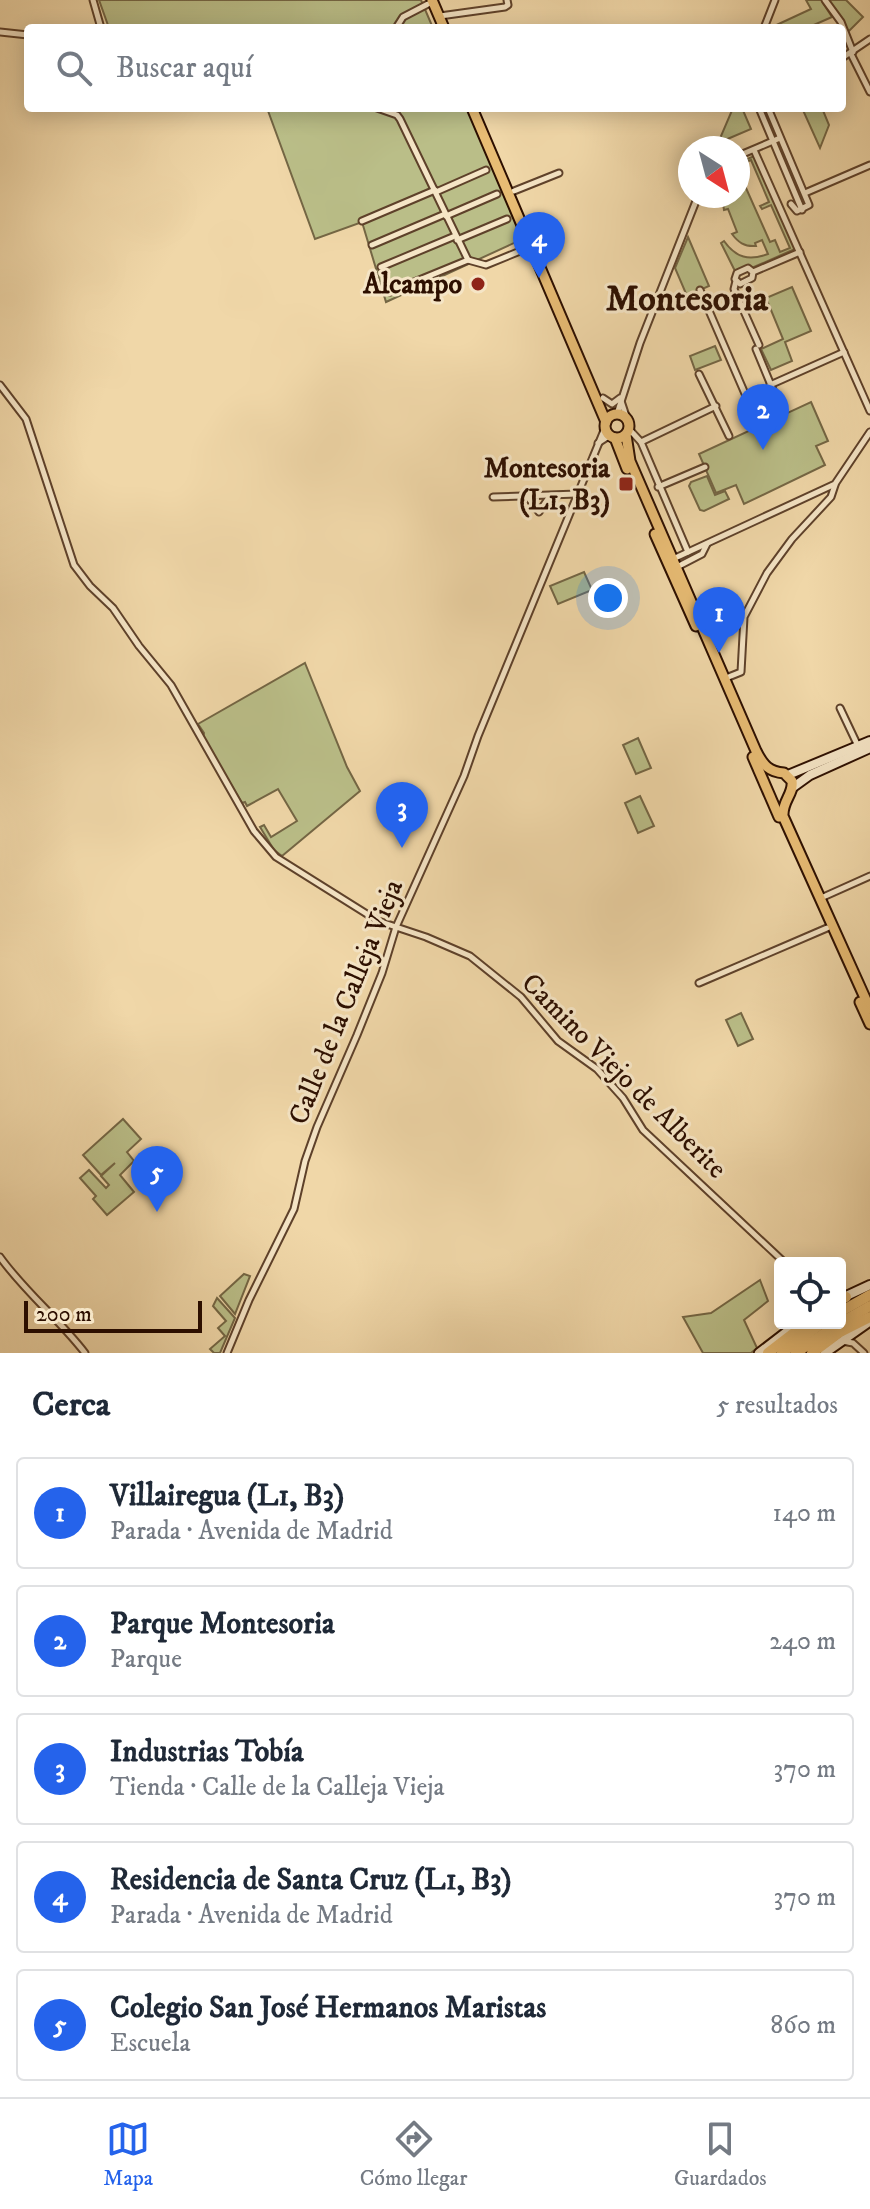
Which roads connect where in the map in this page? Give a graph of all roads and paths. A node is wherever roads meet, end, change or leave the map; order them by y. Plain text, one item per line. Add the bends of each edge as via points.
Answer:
1 (93, 0) edge
2 (507, 0) edge
3 (775, 0) edge
4 (825, 0) edge
5 (429, 1) edge
6 (439, 16) junction
7 (100, 24) edge
8 (399, 24) edge
9 (437, 24) edge
10 (442, 24) edge
11 (766, 24) edge
12 (842, 24) edge
13 (0, 32) edge
14 (24, 35) edge
15 (846, 36) edge
16 (870, 39) edge
17 (852, 53) junction
18 (846, 56) edge
19 (867, 77) edge
20 (870, 92) edge
21 (388, 112) edge
22 (474, 112) edge
23 (481, 112) edge
24 (761, 112) edge
25 (770, 112) edge
26 (780, 138) junction
27 (772, 142) junction
28 (754, 150) junction
29 (750, 152) edge
30 (870, 165) edge
31 (486, 170) dead end
32 (559, 173) dead end
33 (435, 191) junction
34 (514, 191) junction
35 (497, 194) dead end
36 (805, 194) junction
37 (791, 204) dead end
38 (693, 208) edge
39 (802, 210) junction
40 (446, 215) junction
41 (507, 219) dead end
42 (362, 221) dead end
43 (456, 238) junction
44 (372, 245) dead end
45 (531, 246) junction
46 (800, 252) junction
47 (468, 260) junction
48 (381, 267) dead end
49 (700, 290) dead end
50 (390, 292) dead end
51 (844, 352) junction
52 (699, 374) dead end
53 (0, 385) edge
54 (770, 385) junction
55 (621, 397) junction
56 (603, 398) junction
57 (716, 406) junction
58 (870, 411) edge
59 (783, 414) dead end
60 (616, 426) junction
61 (759, 426) dead end
62 (870, 432) edge
63 (729, 436) dead end
64 (641, 442) junction
65 (705, 467) dead end
66 (835, 484) junction
67 (658, 487) junction
68 (577, 494) junction
69 (551, 495) junction
70 (527, 496) junction
71 (493, 497) dead end
72 (707, 543) junction
73 (688, 552) junction
74 (675, 563) junction
75 (725, 679) junction
76 (840, 708) dead end
77 (870, 741) edge
78 (858, 747) junction
79 (870, 748) edge
80 (776, 773) junction
81 (788, 775) junction
82 (769, 790) junction
83 (789, 792) junction
84 (870, 876) edge
85 (820, 898) junction
86 (396, 927) junction
87 (827, 928) junction
88 (699, 983) dead end
89 (870, 1009) edge
90 (870, 1024) edge
91 (0, 1257) edge
92 (779, 1257) edge
93 (870, 1285) edge
94 (870, 1295) edge
95 (846, 1297) edge
96 (870, 1306) edge
97 (846, 1309) edge
98 (870, 1319) edge
99 (846, 1320) edge
100 (790, 1329) edge
101 (799, 1329) edge
102 (814, 1329) edge
103 (831, 1329) edge
104 (858, 1329) junction
105 (841, 1341) junction
106 (85, 1353) edge
107 (227, 1353) edge
108 (759, 1353) edge
109 (768, 1353) edge
110 (782, 1353) edge
111 (796, 1353) edge
112 (812, 1353) edge
113 (825, 1353) edge
114 (864, 1353) edge

1 - 7 street
2 - 6 street via 505,7
3 - 11 street
4 - 12 street
5 - 6 main road
5 - 8 street
5 - 9 main road
6 - 10 main road
13 - 14 street
15 - 17 street
16 - 17 street
17 - 18 street
17 - 19 street
19 - 20 street
21 - 33 street via 400,119
22 - 45 main road
23 - 34 main road
24 - 27 street
25 - 26 street
26 - 27 street
26 - 36 street
27 - 28 street
27 - 39 street
28 - 29 street
28 - 46 street
30 - 36 street
31 - 33 street
32 - 34 street
33 - 40 street
33 - 42 street
34 - 56 main road
35 - 40 street
36 - 39 street via 809,205
37 - 39 street
38 - 55 street
40 - 43 street
40 - 44 street
41 - 43 street
43 - 47 street
43 - 48 street
45 - 47 street via 486,265
45 - 60 main road
46 - 51 street
46 - 54 street via 734,277
47 - 50 street
49 - 61 street
51 - 54 street
51 - 58 street
52 - 57 street
53 - 86 street, Camino Viejo de Alberite via 26,419 74,565 171,685 254,831 276,857
54 - 59 street
55 - 56 street via 612,404
55 - 60 street
55 - 60 street
56 - 60 main road
57 - 63 street
57 - 64 street
60 - 64 street
60 - 68 street, Calle de la Calleja Vieja via 598,444
60 - 74 main road
60 - 82 main road
62 - 66 street
64 - 67 street
65 - 67 street
66 - 72 street
66 - 75 street via 831,497 767,573 744,617 741,672
67 - 73 street
68 - 69 street
68 - 86 street, Calle de la Calleja Vieja via 464,776
69 - 70 street
69 - 70 street via 539,512
70 - 71 street
72 - 73 street
72 - 74 street via 702,554
73 - 74 street
74 - 75 main road
75 - 80 main road via 761,761
76 - 78 street
77 - 78 main road
78 - 81 main road
79 - 83 main road via 810,775
80 - 81 main road
80 - 82 main road via 769,778
81 - 83 main road
82 - 83 main road via 779,798
82 - 87 main road
83 - 85 main road via 783,816
84 - 85 street
85 - 89 main road
86 - 92 street, Camino Viejo de Alberite via 470,956 521,997 558,1041 597,1069 643,1130
86 - 107 street, Calle de la Calleja Vieja via 317,1127 294,1209
87 - 88 street
87 - 90 main road
91 - 106 street
93 - 95 main road
94 - 97 highway
96 - 99 highway
98 - 104 main road
98 - 112 highway
100 - 108 main road
101 - 109 highway
102 - 110 highway
103 - 111 highway
104 - 105 main road
104 - 114 street via 857,1342
105 - 113 main road
105 - 114 street

